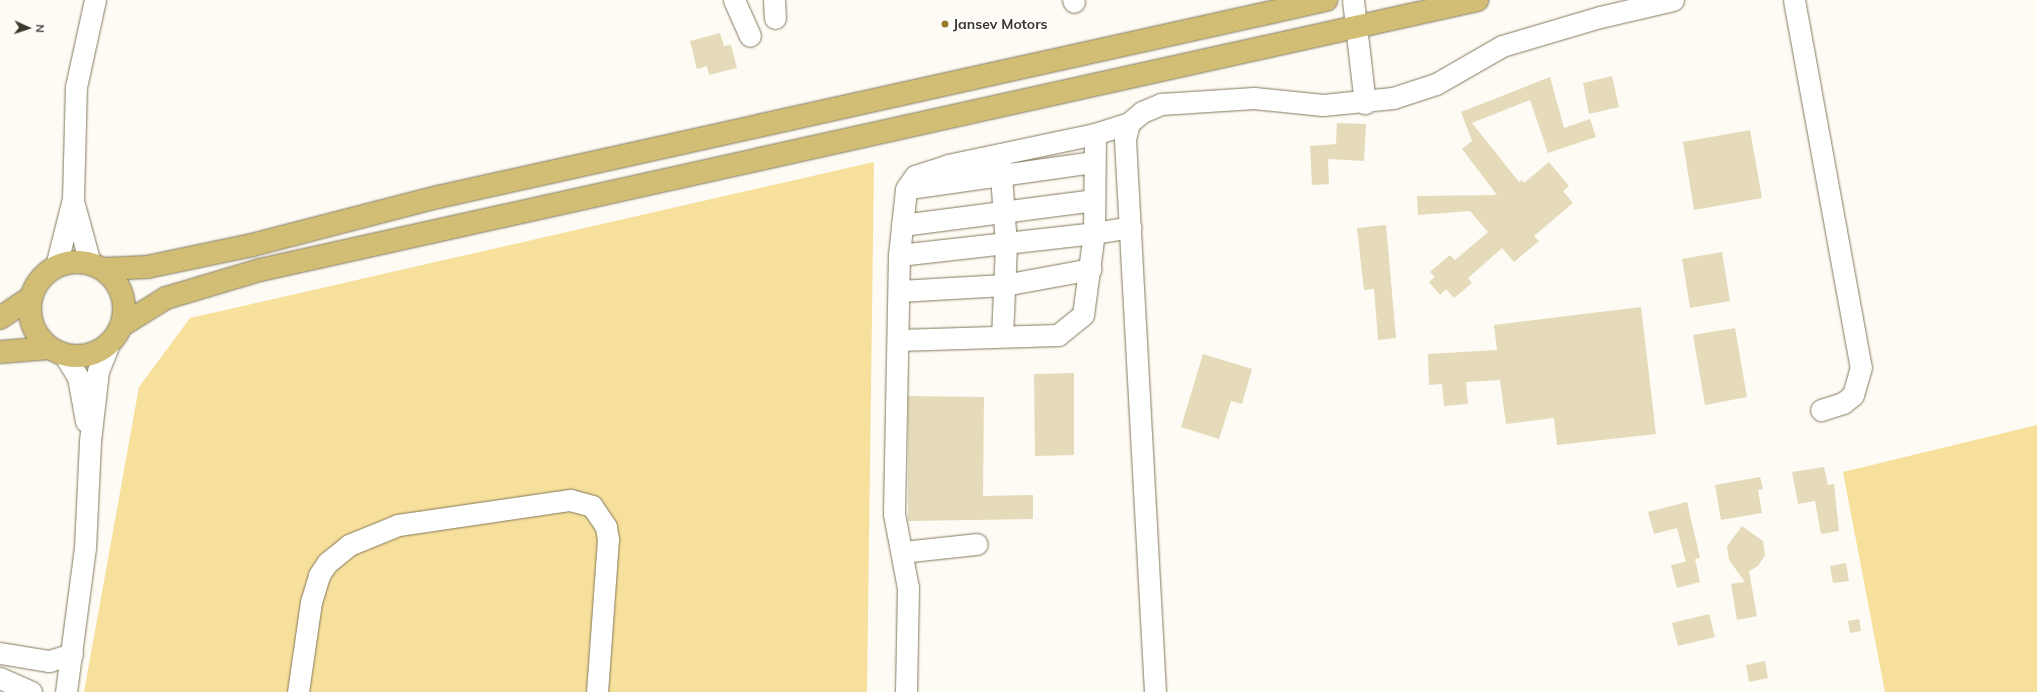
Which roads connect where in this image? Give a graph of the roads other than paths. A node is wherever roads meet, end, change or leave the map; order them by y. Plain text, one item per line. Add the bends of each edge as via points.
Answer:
1 (95, 0) edge
2 (734, 0) edge
3 (1326, 0) edge
4 (1354, 0) edge
5 (1477, 0) edge
6 (1674, 0) edge
7 (1794, 0) edge
8 (1356, 27) junction
9 (750, 36) dead end
10 (1365, 103) junction
11 (1129, 123) junction
12 (1094, 134) junction
13 (1000, 154) junction
14 (1094, 162) junction
15 (1002, 175) junction
16 (906, 189) junction
17 (73, 198) junction
18 (1094, 200) junction
19 (1006, 214) junction
20 (902, 225) junction
21 (1131, 227) junction
22 (1094, 234) junction
23 (1006, 245) junction
24 (899, 255) junction
25 (56, 266) junction
26 (97, 266) junction
27 (1090, 269) junction
28 (1004, 285) junction
29 (899, 291) junction
30 (32, 297) junction
31 (0, 318) edge
32 (121, 326) junction
33 (1002, 336) junction
34 (898, 340) junction
35 (108, 346) junction
36 (57, 351) junction
37 (0, 352) edge
38 (1821, 410) dead end
39 (90, 441) junction
40 (977, 544) dead end
41 (902, 552) junction
42 (0, 652) edge
43 (72, 654) junction
44 (0, 678) edge
45 (31, 692) edge
46 (66, 692) edge
47 (298, 692) edge
48 (597, 692) edge
49 (906, 692) edge
50 (1155, 692) edge

1 - 17 street via 76,87
2 - 9 street
3 - 26 main road via 558,170 224,251 147,267
4 - 8 street
5 - 8 main road
6 - 10 street via 1600,17 1502,46 1418,92
7 - 38 street via 1862,367 1853,395 1843,403
8 - 10 street
8 - 32 main road via 260,270 166,298
10 - 11 street via 1323,105 1254,98 1160,104 1142,112
11 - 12 street
11 - 21 street via 1125,139
12 - 13 street
12 - 14 street
13 - 15 street
13 - 16 street via 948,165 915,176
14 - 15 street
14 - 18 street
15 - 16 street
15 - 19 street
16 - 20 street
17 - 25 street
17 - 26 street
18 - 19 street
18 - 22 street
19 - 20 street
19 - 23 street
20 - 24 street
21 - 22 street
21 - 50 street
22 - 23 street
22 - 27 street
23 - 24 street
23 - 28 street
24 - 29 street
25 - 26 main road via 68,262
25 - 30 main road via 36,285
26 - 32 main road via 116,280 123,294
27 - 28 street
27 - 33 street via 1083,315 1070,328 1058,335
28 - 29 street
28 - 33 street
29 - 34 street
30 - 31 main road
30 - 36 main road via 34,329
32 - 35 main road
33 - 34 street
34 - 41 street via 894,514
35 - 36 main road via 87,356
35 - 39 street via 98,371
36 - 37 main road
36 - 39 street via 78,377
39 - 43 street via 85,548
40 - 41 street
41 - 49 street via 908,588
42 - 43 street via 49,661
43 - 46 street
44 - 45 street
47 - 48 street via 311,602 319,575 327,563 349,546 398,525 570,500 592,506 606,527 608,539

